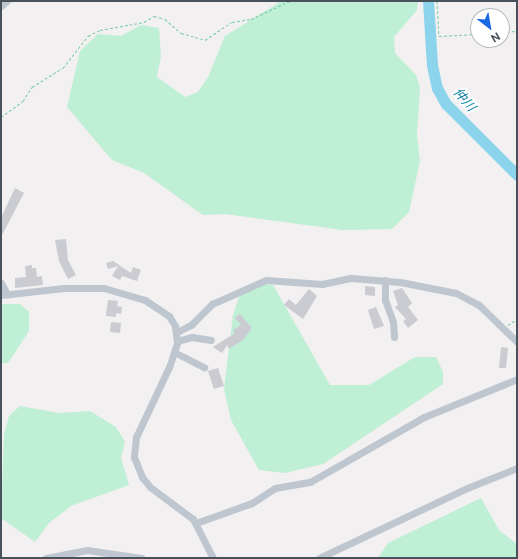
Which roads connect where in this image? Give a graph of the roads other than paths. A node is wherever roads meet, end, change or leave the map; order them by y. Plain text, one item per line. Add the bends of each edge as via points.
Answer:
1 (7, 1) edge
2 (1, 6) edge
3 (385, 280) junction
4 (1, 283) edge
5 (4, 295) edge
6 (177, 332) junction
7 (394, 337) dead end
8 (210, 340) dead end
9 (177, 341) junction
10 (517, 342) edge
11 (174, 352) junction
12 (204, 367) dead end
13 (517, 379) edge
14 (517, 468) edge
15 (196, 523) junction
16 (331, 556) edge
17 (46, 558) edge
18 (142, 558) edge
19 (214, 558) edge
20 (319, 558) edge

1 - 2 street
3 - 6 street via 341,278 322,284 266,280 212,304 191,325
3 - 7 street via 385,300 393,322
3 - 10 street via 456,293 479,305
4 - 5 street
5 - 6 street via 85,287 118,291 164,310
6 - 9 street
8 - 9 street via 192,337
9 - 11 street
11 - 12 street
11 - 15 street via 136,437 134,457 142,477 150,486 181,508
13 - 15 street via 424,416 310,482 275,488 252,503
14 - 16 street via 467,488
15 - 19 street
16 - 20 street
17 - 18 street via 88,550

